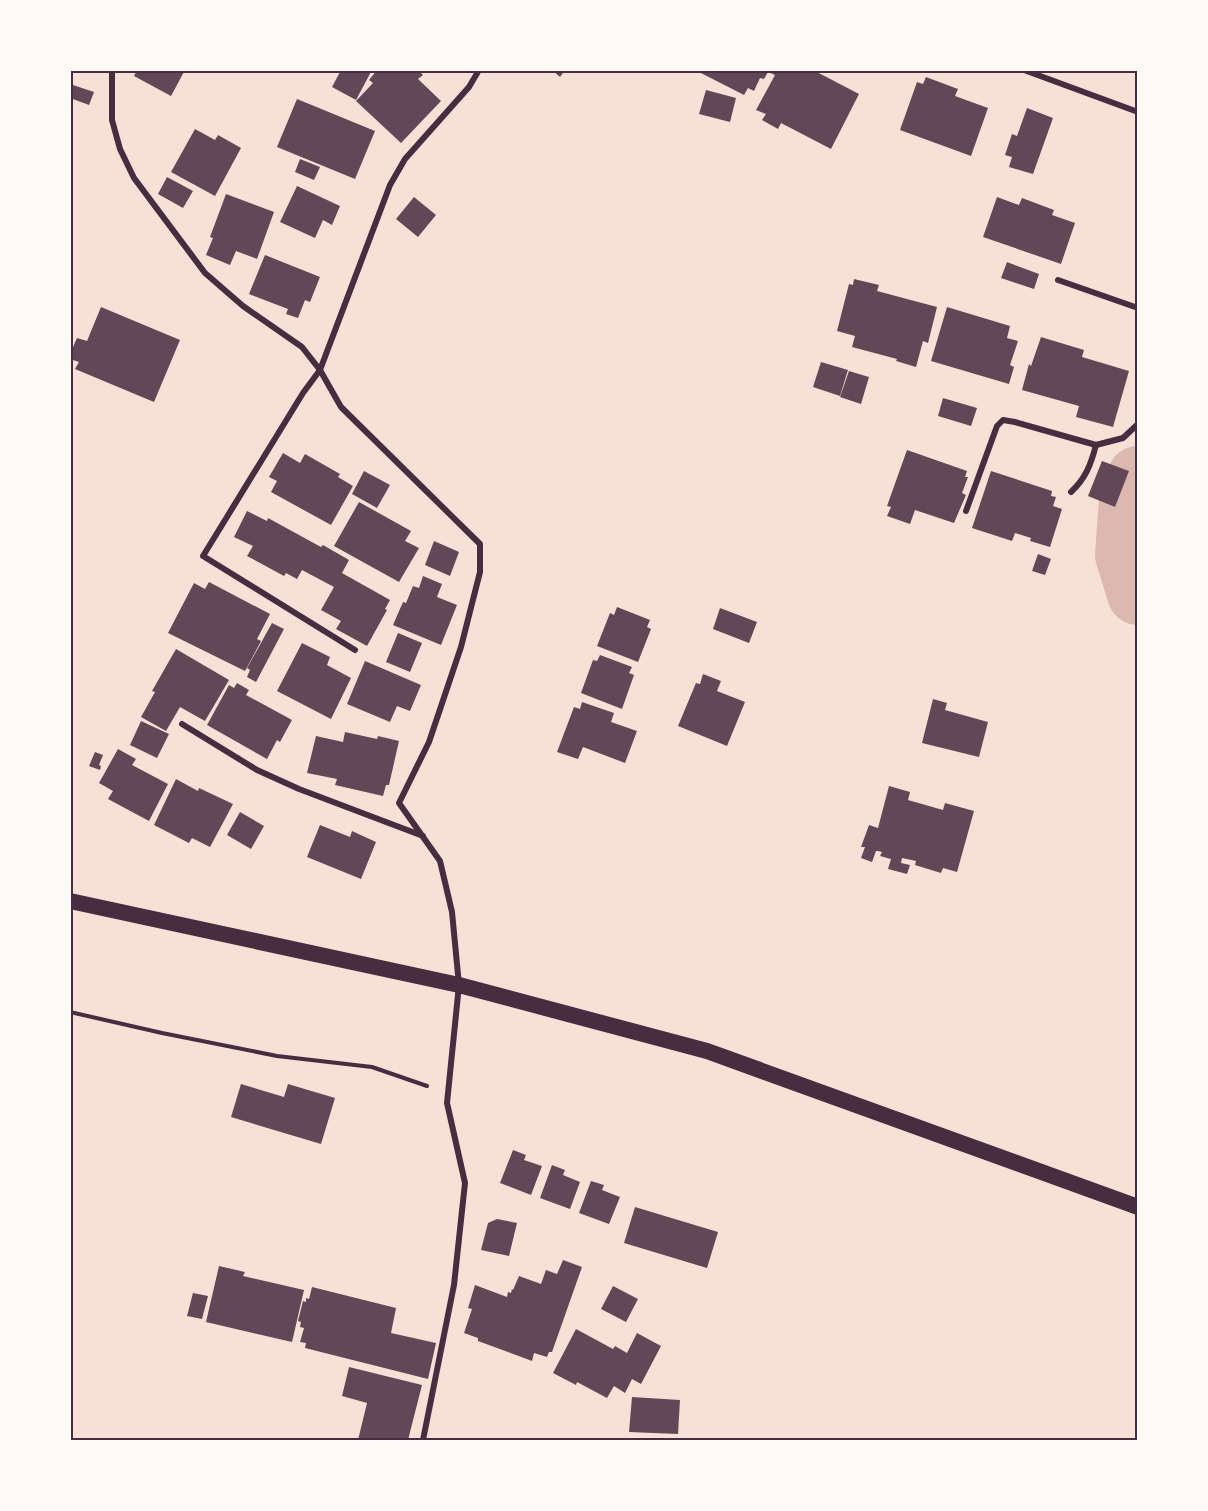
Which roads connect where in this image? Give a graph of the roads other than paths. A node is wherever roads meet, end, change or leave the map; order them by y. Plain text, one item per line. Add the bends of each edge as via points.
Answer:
1 (112, 70) edge
2 (479, 70) edge
3 (1024, 70) edge
4 (1137, 112) edge
5 (1058, 280) dead end
6 (1137, 308) edge
7 (320, 370) junction
8 (1137, 424) edge
9 (1096, 445) junction
10 (1071, 492) dead end
11 (966, 511) dead end
12 (355, 650) dead end
13 (182, 724) dead end
14 (424, 836) junction
15 (70, 901) edge
16 (459, 985) junction
17 (1137, 1207) edge
18 (423, 1440) edge

1 - 7 street via 112,120 134,178 206,273 243,306 302,347
2 - 7 street via 469,87 405,159 390,184
3 - 4 street
5 - 6 street
7 - 12 street via 203,556
7 - 14 street via 340,407 480,543 480,572 461,647 429,742 399,803
8 - 9 street via 1123,438
9 - 10 street via 1083,481
9 - 11 street via 1002,420
13 - 14 street via 257,770 298,789
14 - 16 street via 440,861 452,912
15 - 16 highway
16 - 17 highway via 707,1051
16 - 18 street via 447,1103 465,1183 454,1285

